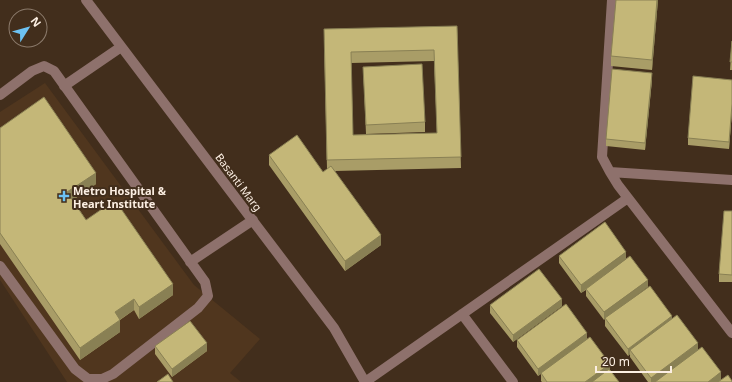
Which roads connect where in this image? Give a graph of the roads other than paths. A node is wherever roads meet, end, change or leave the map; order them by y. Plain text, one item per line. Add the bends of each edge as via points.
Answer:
1 (86, 0) edge
2 (612, 0) edge
3 (121, 47) junction
4 (64, 86) junction
5 (0, 95) edge
6 (610, 172) junction
7 (732, 180) edge
8 (628, 198) junction
9 (252, 220) junction
10 (190, 262) junction
11 (0, 266) edge
12 (462, 314) junction
13 (732, 333) edge
14 (365, 382) edge
15 (513, 382) edge

1 - 3 street, Basanti Marg
2 - 6 street via 602,156
3 - 4 street
3 - 9 street, Basanti Marg
4 - 5 street via 54,71 44,66 32,71
4 - 10 street
6 - 7 street
6 - 8 street
8 - 12 street
8 - 13 street
9 - 10 street
9 - 14 street, Basanti Marg via 334,328
10 - 11 street via 205,282 208,296 198,308 113,374 102,378 88,378 74,369
12 - 14 street
12 - 15 street

